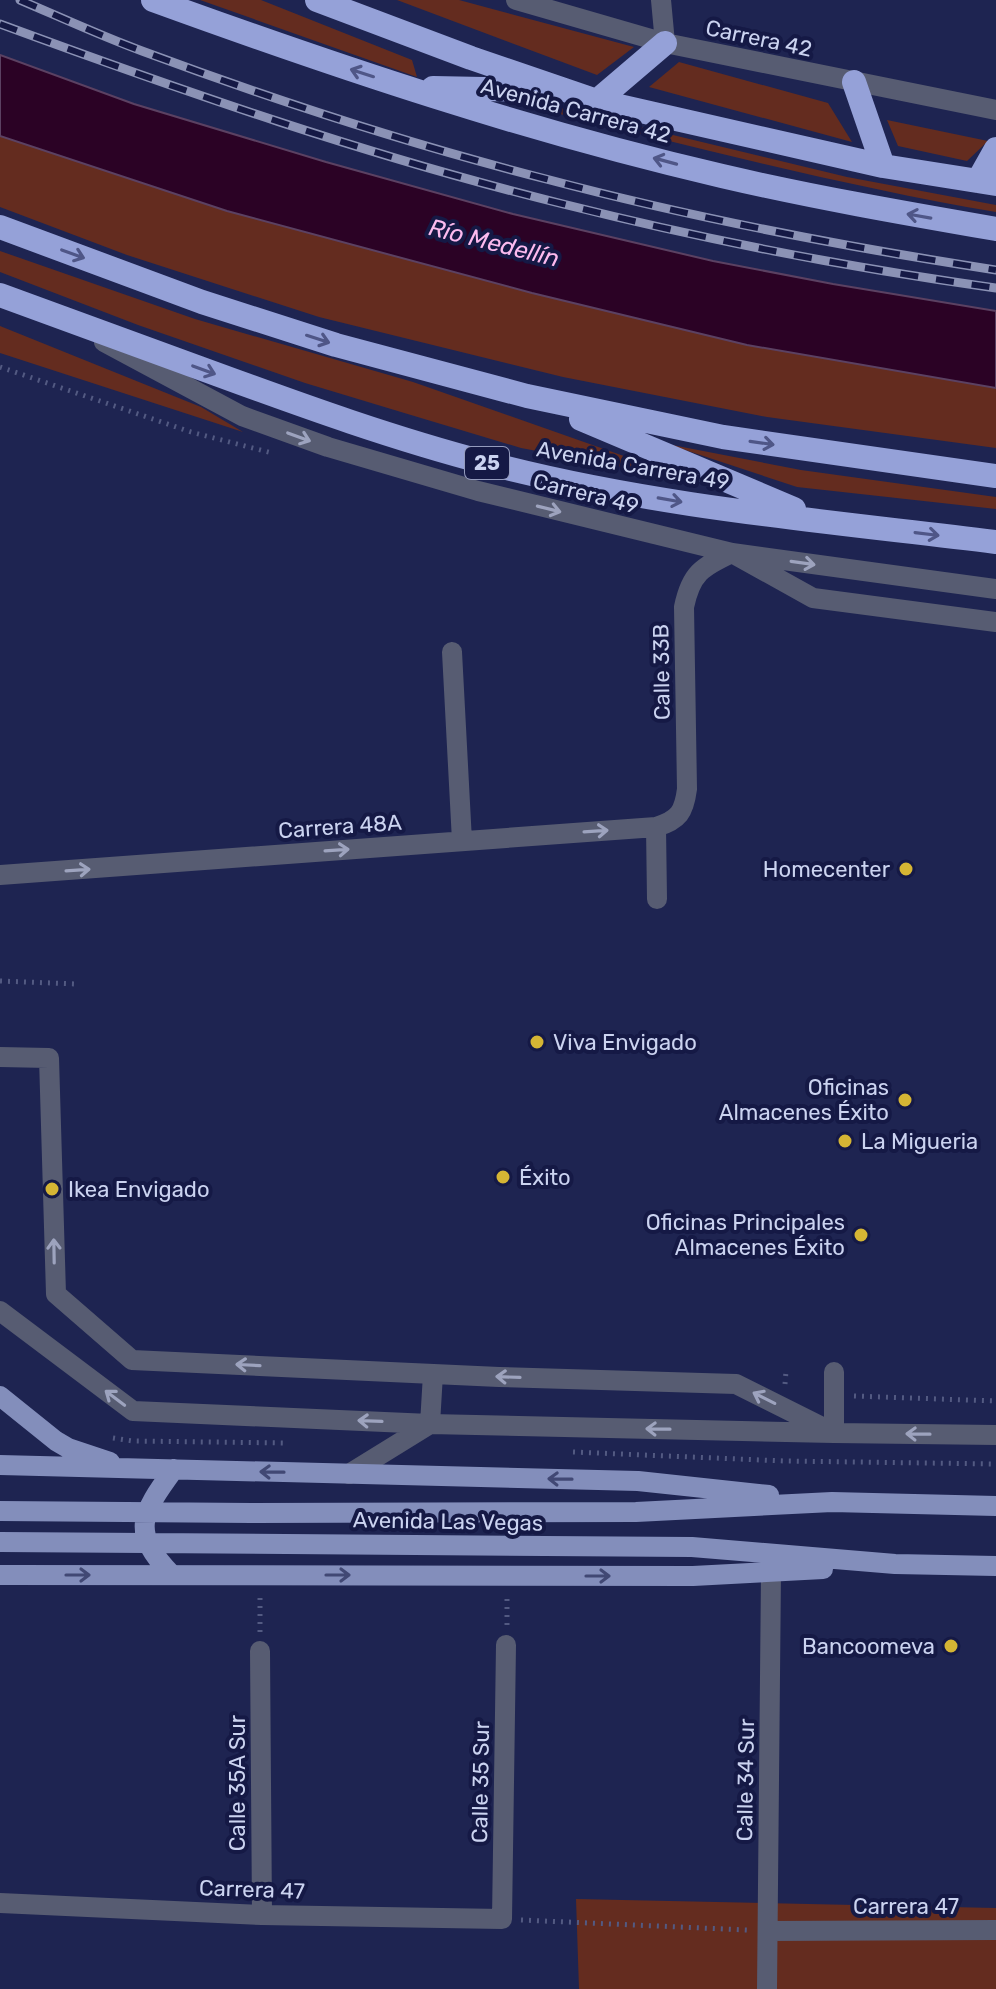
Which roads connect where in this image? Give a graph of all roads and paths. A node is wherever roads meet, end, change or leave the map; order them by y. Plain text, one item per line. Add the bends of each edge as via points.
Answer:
1 (153, 0) edge
2 (317, 0) edge
3 (516, 0) edge
4 (661, 0) edge
5 (665, 43) junction
6 (854, 82) junction
7 (404, 87) junction
8 (562, 90) junction
9 (597, 101) junction
10 (996, 110) edge
11 (996, 149) edge
12 (883, 166) junction
13 (987, 183) edge
14 (0, 227) edge
15 (996, 229) edge
16 (0, 295) edge
17 (54, 316) junction
18 (527, 396) junction
19 (996, 476) edge
20 (823, 521) junction
21 (996, 542) edge
22 (732, 553) junction
23 (996, 589) edge
24 (996, 622) edge
25 (452, 652) dead end
26 (680, 813) joint
27 (656, 827) junction
28 (462, 841) junction
29 (0, 875) edge
30 (657, 899) dead end
31 (0, 981) edge
32 (77, 984) dead end
33 (0, 1057) edge
34 (0, 1311) edge
35 (834, 1372) dead end
36 (433, 1374) junction
37 (0, 1396) edge
38 (834, 1396) junction
39 (996, 1401) edge
40 (430, 1424) junction
41 (834, 1433) junction
42 (996, 1435) edge
43 (0, 1465) edge
44 (133, 1469) junction
45 (174, 1469) junction
46 (349, 1474) junction
47 (832, 1502) junction
48 (996, 1506) edge
49 (0, 1511) edge
50 (0, 1542) edge
51 (895, 1564) junction
52 (996, 1566) edge
53 (771, 1572) junction
54 (0, 1575) edge
55 (172, 1575) junction
56 (260, 1597) dead end
57 (506, 1645) dead end
58 (260, 1651) joint
59 (0, 1903) edge
60 (262, 1915) junction
61 (502, 1919) junction
62 (996, 1930) edge
63 (768, 1931) junction
64 (767, 1989) edge

7 -> 1 highway, Avenida Carrera 42
2 - 8 highway, Avenida Carrera 42
3 - 5 street, Carrera 42
4 - 5 street
5 - 6 street, Carrera 42
5 - 9 highway
6 - 10 street, Carrera 42
6 - 12 highway
7 - 8 highway
15 -> 7 highway, Avenida Carrera 42 via 722,176
8 - 9 highway, Avenida Carrera 42
9 - 12 highway, Avenida Carrera 42
11 - 13 highway
12 - 13 highway, Avenida Carrera 42
14 -> 18 highway, Avenida Carrera 49 via 291,331
16 - 17 highway, Avenida Carrera 49 / 25
17 -> 20 highway, Avenida Carrera 49 / 25 via 314,410 489,463 590,487
17 -> 22 street, Carrera 49 via 242,416 328,447 478,491
18 -> 19 highway, Avenida Carrera 49 via 723,437
18 - 20 highway
20 -> 21 highway, Avenida Carrera 49 / 25
22 -> 23 street, Carrera 49
22 - 24 street via 813,598
22 - 26 street, Calle 33B via 709,563 687,589 687,789
25 - 28 street
26 - 27 street, Carrera 48A
28 -> 27 street, Carrera 48A
27 - 30 street
29 -> 28 street, Carrera 48A
31 - 32 path
36 -> 33 street via 132,1360 56,1294 49,1058
40 -> 34 street via 133,1411
35 - 38 street
36 - 40 street
41 -> 36 street via 736,1384
37 - 44 main road via 68,1448
38 - 39 path
38 - 41 street
41 -> 40 street
40 - 46 street
42 -> 41 street
43 - 44 main road, Avenida Las Vegas
44 - 45 main road, Avenida Las Vegas
46 -> 45 main road, Avenida Las Vegas
45 - 55 main road via 152,1502 144,1530 148,1546
47 -> 46 main road, Avenida Las Vegas via 638,1481
47 - 48 main road, Avenida Las Vegas
47 - 49 main road, Avenida Las Vegas via 636,1512
50 - 51 main road, Avenida Las Vegas via 692,1547
51 - 52 main road, Avenida Las Vegas
51 - 53 main road, Avenida Las Vegas
55 -> 53 main road, Avenida Las Vegas
53 - 63 street, Calle 34 Sur
54 -> 55 main road, Avenida Las Vegas
56 - 58 path
57 - 61 street, Calle 35 Sur
58 - 60 street, Calle 35A Sur
59 - 60 street, Carrera 47
60 - 61 street, Carrera 47
61 - 63 path
62 - 63 street, Carrera 47
63 - 64 street, Calle 34 Sur

